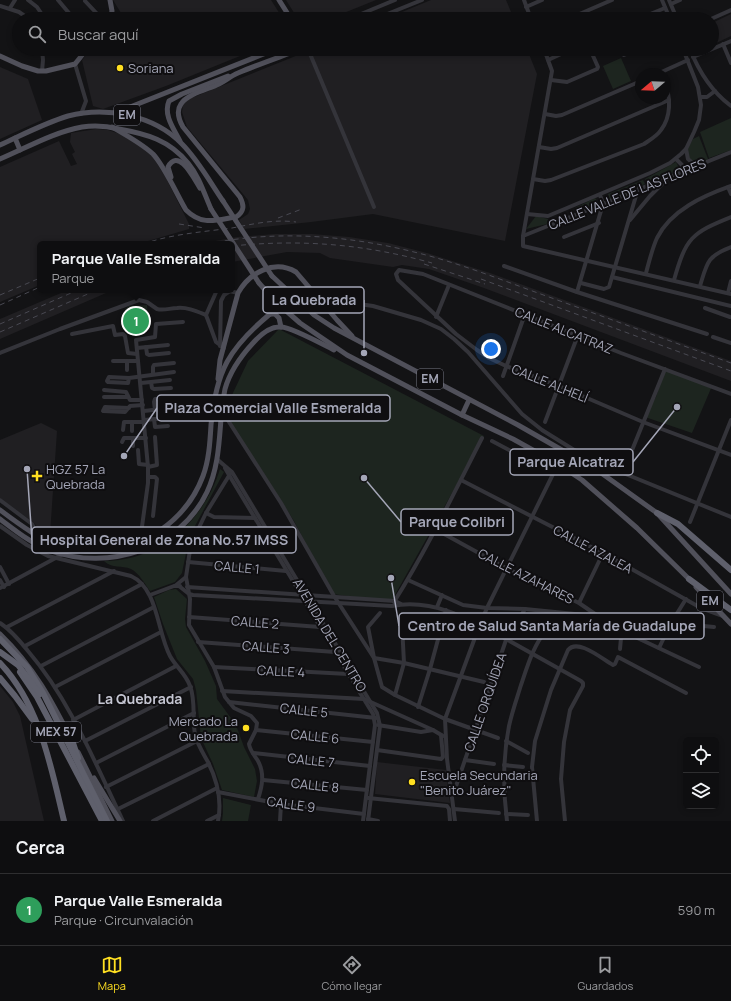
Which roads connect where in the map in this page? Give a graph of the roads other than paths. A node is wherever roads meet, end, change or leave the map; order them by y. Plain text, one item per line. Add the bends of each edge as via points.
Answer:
1 (15, 0) edge
2 (28, 0) edge
3 (58, 0) edge
4 (110, 0) edge
5 (279, 0) edge
6 (395, 0) edge
7 (422, 0) edge
8 (524, 0) edge
9 (542, 0) edge
10 (612, 0) edge
11 (662, 0) edge
12 (680, 0) edge
13 (85, 1) dead end
14 (670, 2) edge
15 (0, 6) edge
16 (526, 7) junction
17 (10, 8) junction
18 (665, 8) junction
19 (731, 10) edge
20 (20, 12) edge
21 (40, 12) edge
22 (68, 12) edge
23 (95, 12) edge
24 (112, 12) edge
25 (287, 12) edge
26 (366, 12) edge
27 (392, 12) edge
28 (528, 12) edge
29 (584, 12) edge
30 (655, 12) edge
31 (667, 12) edge
32 (674, 12) edge
33 (719, 15) edge
34 (731, 41) edge
35 (723, 44) junction
36 (719, 46) edge
37 (0, 56) edge
38 (42, 56) edge
39 (82, 56) edge
40 (259, 56) edge
41 (283, 56) edge
42 (311, 56) edge
43 (547, 56) edge
44 (557, 56) edge
45 (593, 56) edge
46 (686, 56) edge
47 (693, 57) edge
48 (250, 60) junction
49 (548, 60) junction
50 (688, 60) junction
51 (731, 63) edge
52 (76, 64) junction
53 (671, 68) edge
54 (42, 71) junction
55 (236, 74) junction
56 (551, 80) junction
57 (635, 84) edge
58 (715, 91) junction
59 (700, 97) junction
60 (660, 104) edge
61 (669, 104) edge
62 (731, 106) edge
63 (115, 113) junction
64 (81, 114) junction
65 (545, 114) junction
66 (112, 127) junction
67 (15, 138) junction
68 (182, 143) junction
69 (0, 144) edge
70 (539, 147) junction
71 (686, 149) junction
72 (20, 150) junction
73 (731, 152) edge
74 (0, 159) edge
75 (676, 159) junction
76 (696, 166) junction
77 (683, 171) junction
78 (670, 177) junction
79 (534, 179) junction
80 (730, 186) edge
81 (638, 189) junction
82 (176, 193) junction
83 (731, 194) edge
84 (600, 195) junction
85 (206, 196) junction
86 (603, 204) junction
87 (374, 207) dead end
88 (527, 214) junction
89 (548, 216) junction
90 (731, 217) edge
91 (628, 222) junction
92 (599, 223) junction
93 (552, 225) junction
94 (523, 236) junction
95 (564, 237) dead end
96 (232, 241) edge
97 (235, 246) edge
98 (731, 247) edge
99 (587, 261) junction
100 (504, 266) dead end
101 (615, 267) junction
102 (397, 272) joint
103 (646, 273) junction
104 (612, 277) junction
105 (674, 280) junction
106 (731, 281) edge
107 (581, 283) junction
108 (448, 285) junction
109 (700, 286) junction
110 (265, 290) junction
111 (235, 292) edge
112 (577, 292) junction
113 (215, 293) edge
114 (226, 293) edge
115 (238, 293) junction
116 (729, 293) edge
117 (299, 302) junction
118 (322, 302) junction
119 (731, 306) edge
120 (705, 308) dead end
121 (270, 314) junction
122 (525, 314) junction
123 (206, 315) junction
124 (435, 315) junction
125 (731, 316) edge
126 (183, 322) dead end
127 (729, 322) dead end
128 (429, 324) junction
129 (281, 327) junction
130 (72, 334) dead end
131 (707, 334) dead end
132 (578, 335) junction
133 (713, 337) dead end
134 (356, 339) junction
135 (731, 343) edge
136 (168, 345) dead end
137 (146, 347) junction
138 (222, 347) junction
139 (137, 348) junction
140 (0, 353) edge
141 (169, 353) dead end
142 (137, 354) junction
143 (347, 355) junction
144 (113, 361) dead end
145 (127, 361) junction
146 (138, 361) junction
147 (174, 363) dead end
148 (506, 366) junction
149 (665, 368) junction
150 (127, 370) dead end
151 (174, 372) dead end
152 (153, 374) junction
153 (140, 376) junction
154 (503, 376) dead end
155 (129, 378) junction
156 (170, 380) dead end
157 (151, 382) junction
158 (140, 383) junction
159 (217, 384) junction
160 (560, 386) junction
161 (172, 388) dead end
162 (104, 390) dead end
163 (731, 394) edge
164 (104, 397) dead end
165 (128, 397) junction
166 (170, 398) dead end
167 (469, 400) junction
168 (143, 403) junction
169 (129, 408) junction
170 (170, 408) dead end
171 (155, 410) junction
172 (222, 410) junction
173 (144, 411) junction
174 (462, 415) junction
175 (168, 418) dead end
176 (154, 419) junction
177 (731, 420) edge
178 (144, 421) junction
179 (132, 422) junction
180 (545, 422) dead end
181 (643, 422) junction
182 (168, 426) dead end
183 (123, 430) dead end
184 (132, 431) dead end
185 (155, 437) dead end
186 (133, 438) junction
187 (146, 438) junction
188 (482, 438) dead end
189 (492, 441) dead end
190 (122, 442) dead end
191 (133, 446) dead end
192 (138, 450) dead end
193 (719, 450) junction
194 (731, 455) edge
195 (218, 460) junction
196 (558, 464) junction
197 (626, 465) dead end
198 (148, 466) junction
199 (597, 470) junction
200 (553, 473) junction
201 (230, 474) junction
202 (148, 478) junction
203 (460, 480) junction
204 (0, 500) edge
205 (698, 503) junction
206 (0, 510) edge
207 (206, 513) junction
208 (657, 513) junction
209 (153, 516) dead end
210 (532, 517) junction
211 (731, 517) edge
212 (255, 518) junction
213 (0, 519) edge
214 (690, 522) dead end
215 (0, 526) edge
216 (435, 529) junction
217 (38, 536) junction
218 (193, 540) junction
219 (140, 541) junction
220 (28, 542) junction
221 (272, 547) junction
222 (603, 553) junction
223 (63, 554) junction
224 (56, 558) junction
225 (188, 562) junction
226 (0, 567) edge
227 (506, 568) junction
228 (731, 570) edge
229 (115, 571) junction
230 (286, 571) junction
231 (186, 578) junction
232 (689, 579) junction
233 (0, 580) edge
234 (408, 580) junction
235 (9, 584) junction
236 (142, 584) junction
237 (177, 586) junction
238 (188, 587) junction
239 (2, 588) edge
240 (189, 594) junction
241 (731, 594) edge
242 (150, 595) junction
243 (304, 595) junction
244 (442, 595) junction
245 (334, 596) junction
246 (686, 599) junction
247 (308, 601) junction
248 (395, 601) junction
249 (338, 602) junction
250 (580, 603) junction
251 (401, 604) junction
252 (463, 605) junction
253 (392, 606) junction
254 (154, 607) junction
255 (437, 607) junction
256 (487, 608) junction
257 (525, 609) junction
258 (446, 610) junction
259 (731, 610) edge
260 (380, 612) dead end
261 (459, 615) junction
262 (189, 617) junction
263 (725, 617) junction
264 (603, 618) junction
265 (0, 623) edge
266 (671, 623) junction
267 (480, 624) junction
268 (731, 624) edge
269 (402, 625) dead end
270 (548, 627) dead end
271 (614, 627) junction
272 (714, 627) dead end
273 (7, 628) junction
274 (320, 628) junction
275 (161, 632) junction
276 (0, 634) edge
277 (0, 639) edge
278 (506, 640) junction
279 (198, 642) junction
280 (25, 646) junction
281 (659, 648) junction
282 (620, 650) dead end
283 (0, 651) edge
284 (334, 652) junction
285 (532, 652) junction
286 (374, 658) junction
287 (0, 663) edge
288 (404, 663) junction
289 (41, 666) junction
290 (176, 666) junction
291 (214, 667) junction
292 (699, 667) dead end
293 (430, 669) junction
294 (560, 669) junction
295 (348, 674) junction
296 (460, 677) junction
297 (0, 678) edge
298 (484, 682) dead end
299 (55, 687) junction
300 (191, 688) junction
301 (222, 691) junction
302 (686, 693) dead end
303 (395, 695) junction
304 (364, 699) junction
305 (370, 701) junction
306 (229, 702) junction
307 (418, 707) junction
308 (52, 710) junction
309 (194, 713) junction
310 (377, 718) junction
311 (445, 719) junction
312 (73, 720) junction
313 (378, 725) junction
314 (39, 730) junction
315 (256, 730) junction
316 (433, 730) junction
317 (475, 730) junction
318 (443, 736) junction
319 (498, 738) dead end
320 (72, 740) junction
321 (85, 741) junction
322 (197, 741) junction
323 (506, 741) junction
324 (373, 742) junction
325 (377, 750) junction
326 (253, 753) junction
327 (528, 753) dead end
328 (465, 760) junction
329 (83, 762) junction
330 (96, 763) junction
331 (209, 764) junction
332 (494, 764) dead end
333 (504, 765) junction
334 (370, 766) junction
335 (523, 767) dead end
336 (263, 780) junction
337 (106, 787) junction
338 (218, 790) junction
339 (367, 790) junction
340 (452, 797) junction
341 (366, 798) junction
342 (371, 798) junction
343 (258, 799) junction
344 (92, 803) junction
345 (281, 804) junction
346 (118, 809) junction
347 (454, 809) junction
348 (500, 813) dead end
349 (364, 814) junction
350 (506, 814) junction
351 (219, 815) junction
352 (528, 815) dead end
353 (368, 820) edge
354 (64, 821) edge
355 (102, 821) edge
356 (107, 821) edge
357 (112, 821) edge
358 (122, 821) edge
359 (153, 821) edge
360 (207, 821) edge
361 (218, 821) edge
362 (280, 821) edge
363 (363, 821) edge
364 (378, 821) edge
365 (450, 821) edge
366 (455, 821) edge
367 (507, 821) edge
368 (537, 821) edge
369 (565, 821) edge

1 - 17 street
2 - 21 street
3 - 22 street
4 - 24 main road
5 - 25 main road
6 - 26 street
7 - 27 street
8 - 16 street
9 - 16 street
10 - 29 street
11 - 18 street
12 - 14 street
13 - 23 street
14 - 32 street
15 - 17 street
16 - 28 street
17 - 20 street
18 - 30 street
18 - 31 street
19 - 33 street
34 - 35 street
35 - 36 street
35 - 51 street
37 - 54 main road via 22,66
38 - 54 street
39 - 52 main road
40 - 48 main road
41 - 55 main road
42 - 87 street
43 - 49 street
44 - 49 street
45 - 56 street via 598,67 596,69 567,82
46 - 50 street
47 - 58 street via 703,77
48 - 55 main road
48 - 63 main road
49 - 56 street via 552,71
50 - 53 street
50 - 59 street
52 - 54 main road
52 - 64 street via 86,101
55 - 68 main road via 169,101 166,110 168,118
55 - 82 main road via 186,98 178,113 183,127 240,197 244,209 236,217 202,220 191,216
56 - 65 street
57 - 65 street via 562,115
58 - 59 street via 707,97
58 - 62 street
59 - 71 street, CALLE VALLE DE LAS FLORES via 699,120
60 - 70 street via 557,148
61 - 79 street via 662,130 644,144 545,182
63 - 64 main road, EM
63 - 68 main road, EM via 150,122
64 - 67 main road, EM via 68,116
65 - 70 street
66 - 72 main road, EM via 82,127
66 - 82 main road via 154,155
66 - 85 main road, EM via 144,133 177,152 199,179
67 - 69 main road, EM
67 - 72 main road
68 - 117 main road, EM, bridge via 201,167 272,276
70 - 79 street
71 - 75 street, CALLE VALLE DE LAS FLORES
71 - 76 street via 688,159
72 - 74 main road, EM
73 - 76 street, CALLE VALLE DE LAS FLORES
75 - 77 street via 682,165
75 - 84 street, CALLE VALLE DE LAS FLORES
76 - 77 street, CALLE VALLE DE LAS FLORES
77 - 78 street, CALLE VALLE DE LAS FLORES
78 - 81 street, CALLE VALLE DE LAS FLORES
78 - 91 street
79 - 88 street
80 - 83 street
80 - 103 street via 690,204 668,222 657,238
81 - 86 street, CALLE VALLE DE LAS FLORES
81 - 91 street
82 - 85 main road via 168,167 177,160 187,168
84 - 86 street
84 - 89 street, CALLE VALLE DE LAS FLORES
85 - 96 main road, EM, bridge
86 - 92 street
86 - 93 street, CALLE VALLE DE LAS FLORES
88 - 89 street, CALLE VALLE DE LAS FLORES
88 - 94 street
89 - 93 street
90 - 105 street via 704,229 690,240 680,257
91 - 101 street
92 - 95 street
92 - 99 street
93 - 94 street, CALLE VALLE DE LAS FLORES
94 - 99 street via 523,246
97 - 110 main road, EM, bridge
98 - 109 street via 711,258
99 - 101 street
99 - 107 street
100 - 112 street
101 - 103 street
101 - 104 street
102 - 108 street, CALLE ALCATRAZ via 399,270 423,274
102 - 124 street, CALLE ALHELÍ via 398,280
103 - 105 street
104 - 107 street via 607,289
104 - 119 street
105 - 109 street
106 - 116 street
107 - 112 street
108 - 122 street, CALLE ALCATRAZ
108 - 124 street
109 - 116 street
110 - 121 main road
110 - 143 main road, EM via 300,323
111 - 115 street
112 - 131 street
113 - 123 street
114 - 138 street via 221,301
115 - 118 main road via 256,274 280,266 289,267 296,272
115 - 138 main road
117 - 118 street
117 - 134 main road, EM via 334,328
118 - 128 street via 373,306
118 - 134 main road
120 - 125 street
121 - 129 main road via 275,314 279,318
121 - 159 main road via 252,329 230,355
122 - 132 street, CALLE ALCATRAZ
122 - 148 street
123 - 138 street via 216,342
123 - 140 street via 186,308 161,310 139,300
124 - 128 street
124 - 148 street, CALLE ALHELÍ via 477,350
125 - 127 street
126 - 139 street via 156,324 155,337 136,340
128 - 199 street via 441,329 468,352 530,422 587,458
129 - 143 main road
129 - 172 main road via 268,330 256,339 236,364 225,390
130 - 142 street via 113,326 115,335 125,336 128,353
132 - 149 street, CALLE ALCATRAZ
132 - 160 street
133 - 135 street
134 - 167 main road, EM
136 - 137 street
137 - 139 street
137 - 141 street via 149,355
138 - 159 main road
139 - 142 street
142 - 146 street
143 - 174 main road, EM
144 - 145 street
145 - 146 street
145 - 150 street
146 - 153 street
147 - 152 street via 154,365
148 - 154 street
148 - 160 street, CALLE ALHELÍ
149 - 163 street, CALLE ALCATRAZ
149 - 181 street
151 - 152 street
152 - 153 street
153 - 155 street
153 - 158 street
155 - 155 street via 109,377 107,381 128,383
156 - 157 street
157 - 158 street
157 - 161 street via 154,390
158 - 168 street
159 - 219 main road via 208,457 196,493 178,516 154,535
160 - 180 street
160 - 181 street, CALLE ALHELÍ
162 - 165 street via 126,392
164 - 165 street
165 - 168 street via 130,400
166 - 171 street via 155,399
167 - 174 main road
167 - 199 main road, EM
168 - 169 street
168 - 173 street
169 - 169 street via 125,412 103,411 105,407
170 - 171 street
171 - 173 street
172 - 195 main road
172 - 245 street via 281,503
173 - 178 street
174 - 196 main road, EM
175 - 176 street
176 - 178 street
176 - 182 street via 155,427
177 - 193 street
178 - 179 street
178 - 187 street
179 - 183 street via 124,422
179 - 184 street
181 - 193 street, CALLE ALHELÍ
181 - 197 street
185 - 198 street via 157,464
186 - 187 street
186 - 190 street via 124,438
186 - 191 street
187 - 198 street
188 - 203 street
189 - 200 street
192 - 198 street via 139,464
193 - 194 street, CALLE ALHELÍ
193 - 205 street
195 - 201 street, AVENIDA DEL CENTRO
195 - 223 main road via 201,504 186,523 168,537 143,550 117,557 83,558
196 - 200 street
196 - 232 main road, EM via 582,480 637,528
198 - 202 street
199 - 205 street via 624,473
199 - 208 main road, EM
200 - 210 street
201 - 207 street
201 - 212 street, AVENIDA DEL CENTRO
201 - 243 street, AVENIDA DEL CENTRO
202 - 209 street via 155,477 157,480
202 - 219 street
203 - 210 street, CALLE AZALEA
203 - 216 street
204 - 217 street via 32,524
205 - 211 street
205 - 214 street
206 - 217 main road
207 - 212 street via 214,517
207 - 218 street
208 - 228 highway via 678,524
208 - 241 main road, EM
210 - 222 street, CALLE AZALEA
210 - 227 street
212 - 221 street, AVENIDA DEL CENTRO
213 - 220 main road
215 - 220 street
216 - 227 street, CALLE AZAHARES
216 - 234 street
217 - 219 main road via 66,548 86,551 116,549
218 - 221 street
218 - 225 street
220 - 223 main road
220 - 224 street
221 - 230 street, AVENIDA DEL CENTRO
222 - 246 street, CALLE AZALEA
222 - 250 street
223 - 224 street
224 - 229 street
224 - 235 street
225 - 230 street, CALLE 1
225 - 231 street
226 - 235 street
227 - 250 street, CALLE AZAHARES
227 - 256 street
229 - 236 street via 134,577
229 - 273 street
230 - 243 street, AVENIDA DEL CENTRO
231 - 237 street
231 - 238 street
232 - 259 highway
232 - 263 main road, EM
233 - 239 street
234 - 244 street
234 - 248 street
235 - 239 street
236 - 242 street
236 - 280 street
237 - 238 street
237 - 240 street
237 - 242 street
238 - 240 street
238 - 243 street
240 - 247 street
240 - 262 street
242 - 254 street
243 - 245 street
243 - 247 street, AVENIDA DEL CENTRO
244 - 252 street
244 - 255 street
245 - 248 street
245 - 249 street
246 - 263 street, CALLE AZALEA
246 - 266 street
247 - 249 street
247 - 274 street, AVENIDA DEL CENTRO
247 - 305 street, AVENIDA DEL CENTRO
248 - 251 street
248 - 253 street
249 - 253 street
249 - 286 street
250 - 264 street, CALLE AZAHARES
251 - 253 street
251 - 255 street
252 - 256 street
252 - 261 street
254 - 275 street
254 - 289 street
255 - 258 street
256 - 257 street
256 - 267 street
257 - 264 street
257 - 278 street, CALLE ORQUÍDEA
258 - 261 street
258 - 293 street
260 - 286 street via 368,627
261 - 267 street
262 - 274 street, CALLE 2
262 - 279 street via 188,625
263 - 268 main road, EM
264 - 266 street via 626,622
264 - 271 street, CALLE AZAHARES
265 - 273 street
266 - 272 street
266 - 281 street
267 - 278 street
267 - 296 street
269 - 288 street
270 - 285 street
271 - 281 street, CALLE AZAHARES
271 - 282 street via 620,635
273 - 280 street
274 - 284 street, AVENIDA DEL CENTRO
275 - 290 street via 168,653
275 - 299 street
276 - 320 main road via 28,664 46,691
277 - 308 highway, bridge via 26,667
278 - 285 street
278 - 317 street, CALLE ORQUÍDEA
279 - 284 street, CALLE 3
279 - 291 street
280 - 289 street
281 - 292 street, CALLE AZAHARES
283 - 308 highway, bridge via 22,670
283 - 344 highway, MEX 57 via 19,671 37,697
284 - 295 street, AVENIDA DEL CENTRO
285 - 294 street
285 - 323 street
286 - 288 street
286 - 303 street via 382,687
287 - 314 highway, MEX 57 via 22,691
288 - 293 street
288 - 303 street
289 - 299 street
290 - 300 street via 186,676
290 - 312 street
291 - 295 street, CALLE 4
291 - 301 street
293 - 296 street
293 - 307 street
294 - 302 street via 568,650 574,646 581,646 613,665 618,658
294 - 368 street via 535,741 532,768
294 - 369 street via 583,683 570,710 564,742 561,779
295 - 304 street, AVENIDA DEL CENTRO
296 - 298 street
296 - 311 street
297 - 314 highway
299 - 312 street
300 - 309 street
300 - 321 street
301 - 304 street
301 - 306 street
303 - 307 street
304 - 305 street
304 - 310 street, AVENIDA DEL CENTRO
305 - 310 street, AVENIDA DEL CENTRO
305 - 316 street
306 - 310 street, CALLE 5
306 - 315 street via 240,712 255,719
307 - 311 street
308 - 356 highway, bridge
309 - 322 street
309 - 330 street
310 - 313 street, AVENIDA DEL CENTRO
311 - 317 street
311 - 318 street
312 - 321 street
313 - 316 street via 421,732
313 - 324 street, AVENIDA DEL CENTRO
313 - 325 street, AVENIDA DEL CENTRO
314 - 354 highway, MEX 57
315 - 324 street, CALLE 6
315 - 326 street via 249,744
316 - 318 street
317 - 319 street
317 - 328 street, CALLE ORQUÍDEA
318 - 325 street via 441,759
318 - 340 street
320 - 329 main road
320 - 344 highway
321 - 330 street
322 - 331 street
322 - 337 street
323 - 327 street
323 - 333 street
324 - 334 street, AVENIDA DEL CENTRO
325 - 342 street, AVENIDA DEL CENTRO
326 - 334 street, CALLE 7
326 - 336 street via 259,763
328 - 332 street
328 - 340 street, CALLE ORQUÍDEA
329 - 357 main road
329 - 358 main road
330 - 337 street
331 - 338 street
331 - 346 street
333 - 335 street
333 - 350 street
334 - 339 street, AVENIDA DEL CENTRO
336 - 339 street, CALLE 8
336 - 343 street
337 - 346 street
338 - 343 street, CALLE 9
338 - 351 street
338 - 359 street
339 - 341 street, AVENIDA DEL CENTRO
340 - 347 street
341 - 342 street
341 - 349 street, AVENIDA DEL CENTRO
342 - 353 street, AVENIDA DEL CENTRO
342 - 365 street via 446,806 449,809
343 - 345 street, CALLE 9
344 - 355 highway, MEX 57
345 - 349 street, CALLE 9
345 - 362 street
346 - 358 street
347 - 348 street
347 - 366 street
349 - 363 street, AVENIDA DEL CENTRO
350 - 352 street
350 - 367 street
351 - 360 street
351 - 361 street
353 - 364 street

